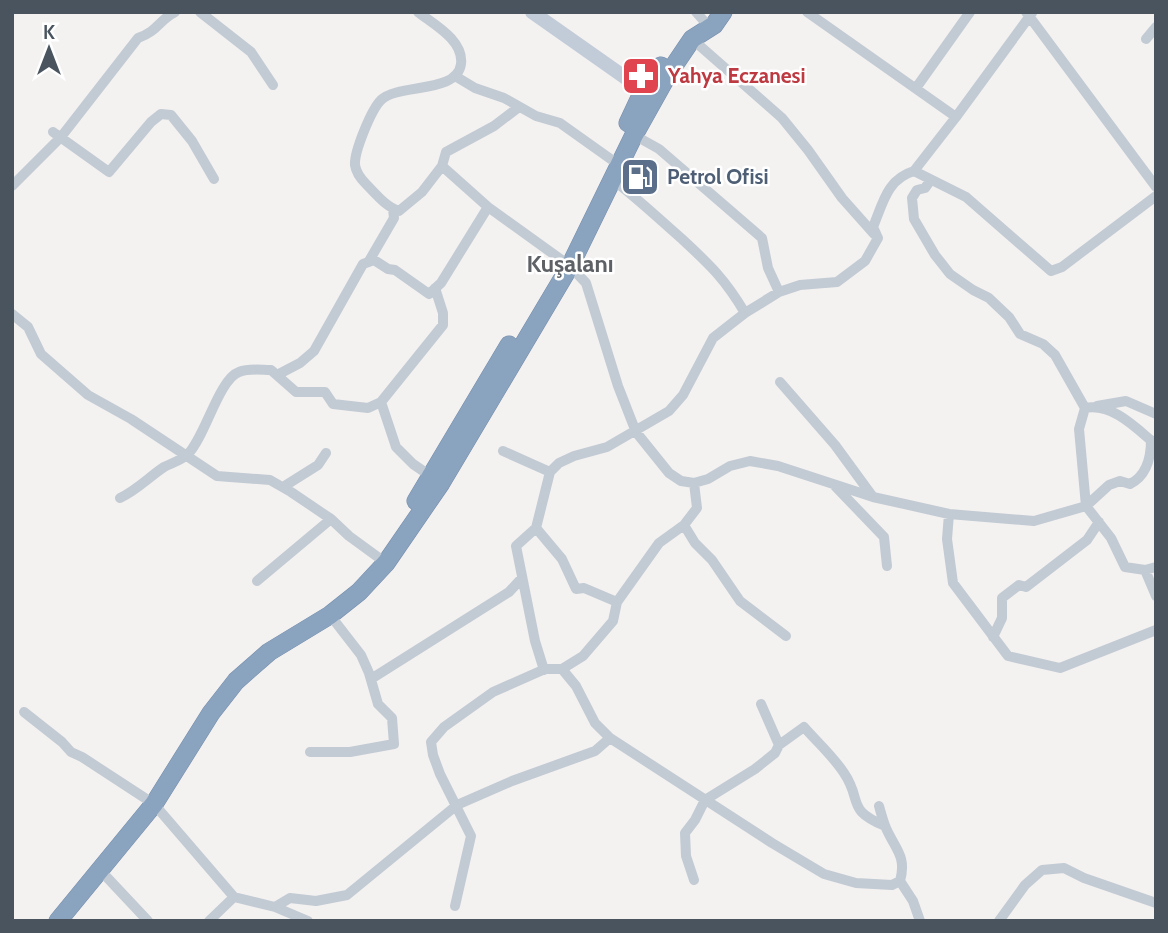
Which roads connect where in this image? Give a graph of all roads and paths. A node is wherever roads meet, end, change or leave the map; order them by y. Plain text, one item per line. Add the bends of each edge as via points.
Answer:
1 (175, 12) edge
2 (200, 12) edge
3 (418, 12) edge
4 (532, 12) edge
5 (807, 12) edge
6 (970, 12) edge
7 (1029, 14) edge
8 (710, 17) edge
9 (1156, 27) edge
10 (692, 39) junction
11 (1146, 39) dead end
12 (455, 76) junction
13 (274, 85) dead end
14 (916, 88) junction
15 (648, 94) junction
16 (519, 107) junction
17 (956, 117) junction
18 (57, 134) junction
19 (634, 135) junction
20 (442, 166) junction
21 (614, 168) junction
22 (914, 171) junction
23 (214, 179) dead end
24 (930, 181) junction
25 (12, 186) edge
26 (1156, 187) edge
27 (1156, 196) edge
28 (488, 207) junction
29 (393, 209) junction
30 (878, 238) junction
31 (369, 261) junction
32 (565, 263) junction
33 (435, 288) junction
34 (779, 292) junction
35 (745, 313) junction
36 (12, 314) edge
37 (277, 374) junction
38 (780, 382) dead end
39 (381, 402) junction
40 (1091, 407) junction
41 (1156, 414) edge
42 (636, 432) junction
43 (1153, 443) edge
44 (503, 451) dead end
45 (326, 453) dead end
46 (188, 455) junction
47 (550, 472) junction
48 (436, 480) junction
49 (694, 483) junction
50 (835, 486) junction
51 (283, 487) junction
52 (873, 497) junction
53 (120, 498) dead end
54 (1087, 506) junction
55 (949, 514) junction
56 (331, 519) junction
57 (1099, 522) junction
58 (684, 524) junction
59 (536, 528) junction
60 (383, 560) junction
61 (887, 566) dead end
62 (1156, 566) edge
63 (1144, 570) junction
64 (522, 578) junction
65 (257, 581) dead end
66 (1156, 596) edge
67 (617, 602) junction
68 (330, 615) junction
69 (1156, 630) edge
70 (786, 636) dead end
71 (993, 637) junction
72 (562, 669) junction
73 (544, 670) junction
74 (371, 678) junction
75 (761, 704) dead end
76 (24, 712) dead end
77 (611, 738) junction
78 (779, 745) junction
79 (71, 752) junction
80 (310, 752) dead end
81 (74, 766) dead end
82 (705, 800) junction
83 (149, 801) junction
84 (457, 805) junction
85 (879, 806) dead end
86 (885, 826) junction
87 (100, 871) junction
88 (694, 880) dead end
89 (900, 881) junction
90 (234, 897) junction
91 (1156, 903) edge
92 (455, 906) dead end
93 (275, 907) junction
94 (45, 921) edge
95 (58, 921) edge
96 (148, 921) edge
97 (209, 921) edge
98 (308, 921) edge
99 (920, 921) edge
100 (999, 921) edge

1 - 18 street via 153,33 138,38
2 - 13 street via 251,52
3 - 12 street via 451,38 461,64
4 - 15 street
5 - 14 street
6 - 14 street
7 - 17 street
7 - 26 street
8 - 10 highway
8 - 15 highway via 679,41
9 - 11 street
10 - 15 highway
10 - 30 street via 782,118
12 - 16 street
12 - 29 street via 382,99 374,111 356,153 355,167 361,179
14 - 17 street
15 - 19 highway
15 - 21 highway
16 - 20 street via 446,152
16 - 21 street via 560,123
17 - 22 street
18 - 23 street via 109,172 150,122 162,114 170,115
18 - 25 street
19 - 21 highway
19 - 34 street via 659,149 762,239
20 - 28 street
20 - 29 street via 422,192 399,211
21 - 32 highway
21 - 35 street via 642,201 710,264
22 - 24 street
22 - 30 street via 901,174 890,186 873,227
24 - 27 street via 966,197 1051,271
24 - 40 street via 912,198 914,219 935,256 950,274 989,298 1020,334 1055,355
28 - 32 street
28 - 33 street
29 - 31 street via 394,218
30 - 34 street via 865,261 837,282
31 - 33 street via 395,270 429,295
31 - 37 street via 358,272 314,351
32 - 42 street via 586,283
32 - 48 highway
33 - 39 street via 443,325
34 - 35 street
35 - 42 street via 713,338 683,395 669,411
36 - 46 street via 28,327 41,354 71,382
37 - 39 street via 296,392 325,392 334,404 368,408
37 - 46 street via 251,369 236,372
38 - 52 street
39 - 48 street via 396,447
40 - 41 street via 1126,401
40 - 43 street via 1132,423
40 - 54 street via 1079,429
42 - 47 street via 607,447 574,456
42 - 49 street via 669,473
43 - 54 street via 1140,480 1109,485
44 - 47 street
45 - 51 street via 318,465
46 - 51 street via 217,476 270,480
46 - 53 street
47 - 59 street
48 - 60 highway
49 - 50 street via 750,461
49 - 58 street via 696,509
50 - 52 street
50 - 61 street via 884,537
51 - 56 street
52 - 55 street
54 - 55 street via 1034,520
54 - 57 street
55 - 71 street via 953,583
56 - 60 street
56 - 65 street
57 - 63 street via 1125,567
57 - 71 street via 1087,540 1026,587 1019,585 1002,598 1002,618
58 - 67 street via 659,543
58 - 70 street via 740,601
59 - 64 street via 516,546
59 - 67 street via 562,559 576,589
60 - 68 highway via 359,592
60 - 83 highway via 243,661 201,710
62 - 63 street
63 - 66 street
64 - 73 street
64 - 74 street via 509,592
67 - 72 street via 613,621 583,656
68 - 74 street via 361,655
68 - 83 highway via 269,652 236,681
69 - 71 street via 1060,668 1008,656
72 - 73 street
72 - 77 street via 576,685 595,723
73 - 84 street via 493,692 444,727 431,742 440,774
74 - 80 street via 378,704 392,718 394,744 351,752
75 - 78 street
76 - 79 street
77 - 82 street
77 - 84 street via 595,751
78 - 82 street via 761,765
78 - 86 street via 804,727 843,771 856,807
79 - 81 street
79 - 83 street
82 - 88 street via 685,834
82 - 89 street via 824,874 856,883 892,885
83 - 87 highway
83 - 90 street
83 - 94 highway
84 - 92 street via 471,836
84 - 93 street via 347,895 316,901 290,898
85 - 86 street
86 - 89 street via 902,857
87 - 95 highway
87 - 96 street
89 - 99 street
90 - 93 street
90 - 97 street
91 - 100 street via 1064,868 1042,870
93 - 98 street

